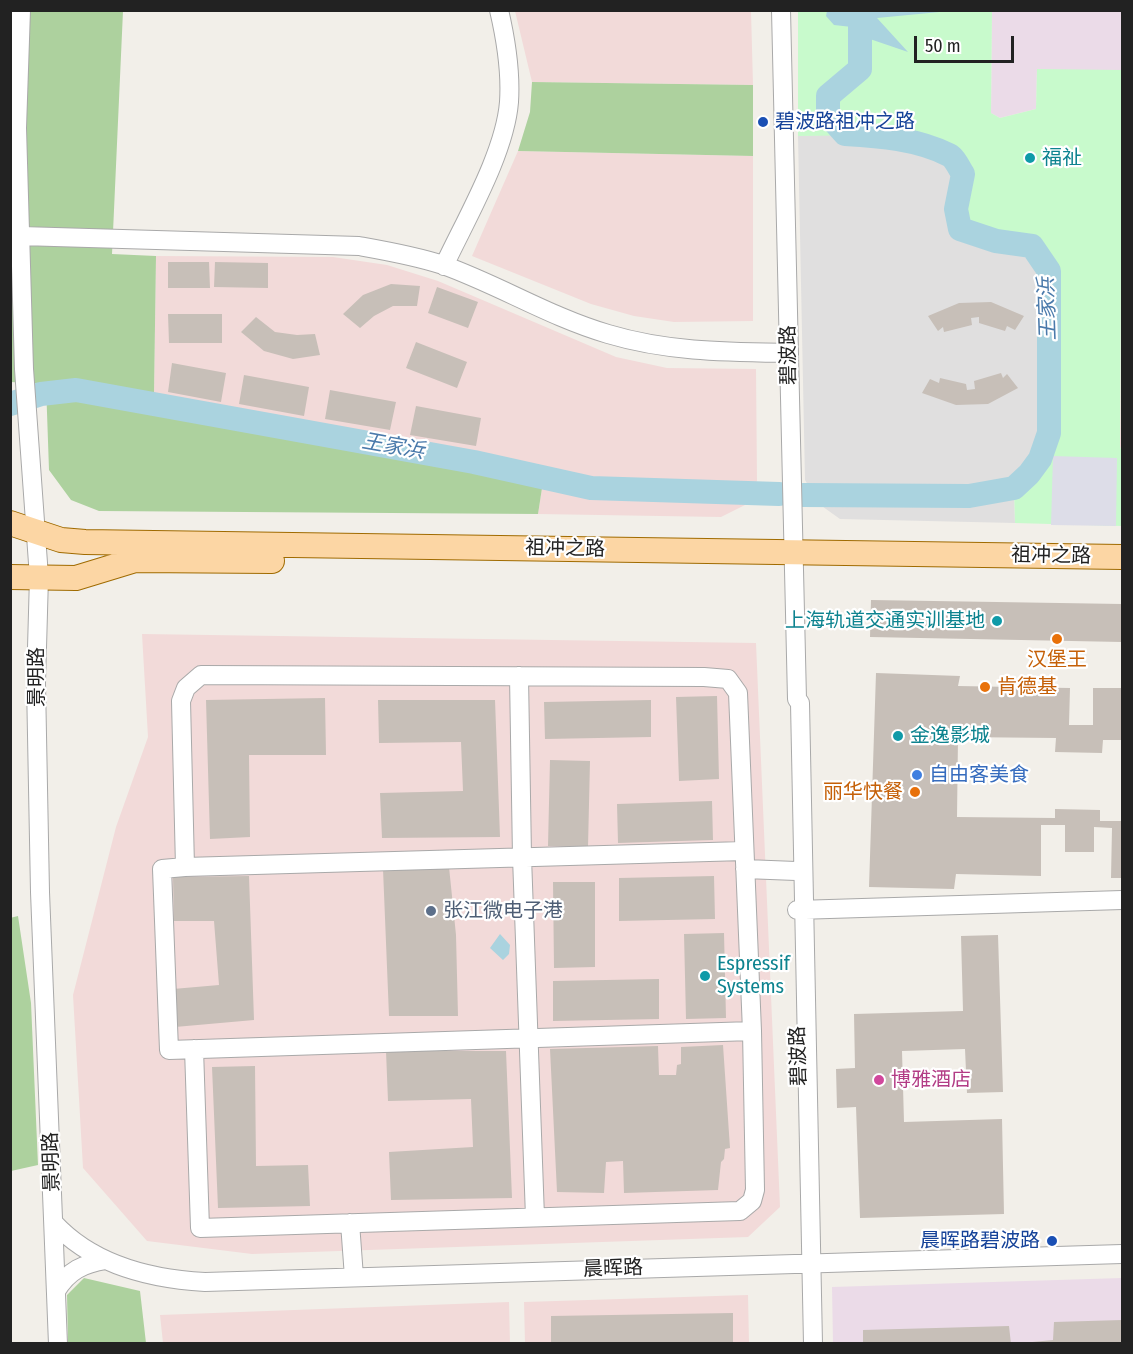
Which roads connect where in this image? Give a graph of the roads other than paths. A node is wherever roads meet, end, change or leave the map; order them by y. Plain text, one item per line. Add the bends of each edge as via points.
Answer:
1 (21, 10) edge
2 (499, 10) edge
3 (781, 10) edge
4 (21, 236) junction
5 (444, 266) junction
6 (789, 353) junction
7 (10, 523) edge
8 (37, 534) junction
9 (1122, 557) edge
10 (793, 559) junction
11 (1122, 572) edge
12 (10, 577) edge
13 (39, 577) junction
14 (519, 676) junction
15 (797, 699) junction
16 (522, 857) junction
17 (745, 860) junction
18 (185, 867) junction
19 (796, 871) junction
20 (1122, 900) edge
21 (800, 910) junction
22 (752, 1032) junction
23 (529, 1038) junction
24 (194, 1049) junction
25 (535, 1217) junction
26 (54, 1223) junction
27 (350, 1223) junction
28 (1122, 1254) edge
29 (106, 1260) junction
30 (807, 1263) junction
31 (354, 1277) junction
32 (56, 1291) junction
33 (58, 1344) edge
34 (805, 1344) edge
35 (813, 1344) edge

1 - 4 street, 景明路 via 17,128
2 - 5 street via 509,76 505,126
3 - 6 street, 碧波路
4 - 5 street via 358,246
4 - 8 street, 景明路 via 26,422
5 - 6 street via 565,319 644,344 716,352
6 - 10 street, 碧波路
7 - 8 main road, 祖冲之路
8 - 10 main road, 祖冲之路 via 85,542
8 - 13 street, 景明路
9 - 10 main road, 祖冲之路
10 - 11 main road, 祖冲之路
10 - 13 main road, 祖冲之路 via 135,560 76,578
10 - 15 street, 碧波路
12 - 13 main road, 祖冲之路
13 - 26 street, 景明路 via 36,683 40,892
14 - 16 street
14 - 17 street via 728,679 738,693
14 - 18 street via 201,675 186,688 182,701
15 - 19 street, 碧波路
15 - 21 street, 碧波路
16 - 17 street
16 - 18 street
16 - 23 street
17 - 19 street
17 - 22 street
18 - 24 street via 162,869 169,1050
19 - 21 street, 碧波路
20 - 21 street
21 - 30 street, 碧波路
22 - 23 street
22 - 25 street via 752,1201 740,1211
23 - 24 street
23 - 25 street
24 - 27 street via 200,1228
25 - 27 street
26 - 29 street, 晨晖路 via 78,1245
26 - 32 street, 景明路
27 - 31 street
28 - 30 street, 晨晖路
29 - 31 street, 晨晖路 via 176,1280
29 - 32 street via 69,1273
30 - 31 street, 晨晖路
30 - 34 street, 碧波路
30 - 35 street, 碧波路
32 - 33 street, 景明路

